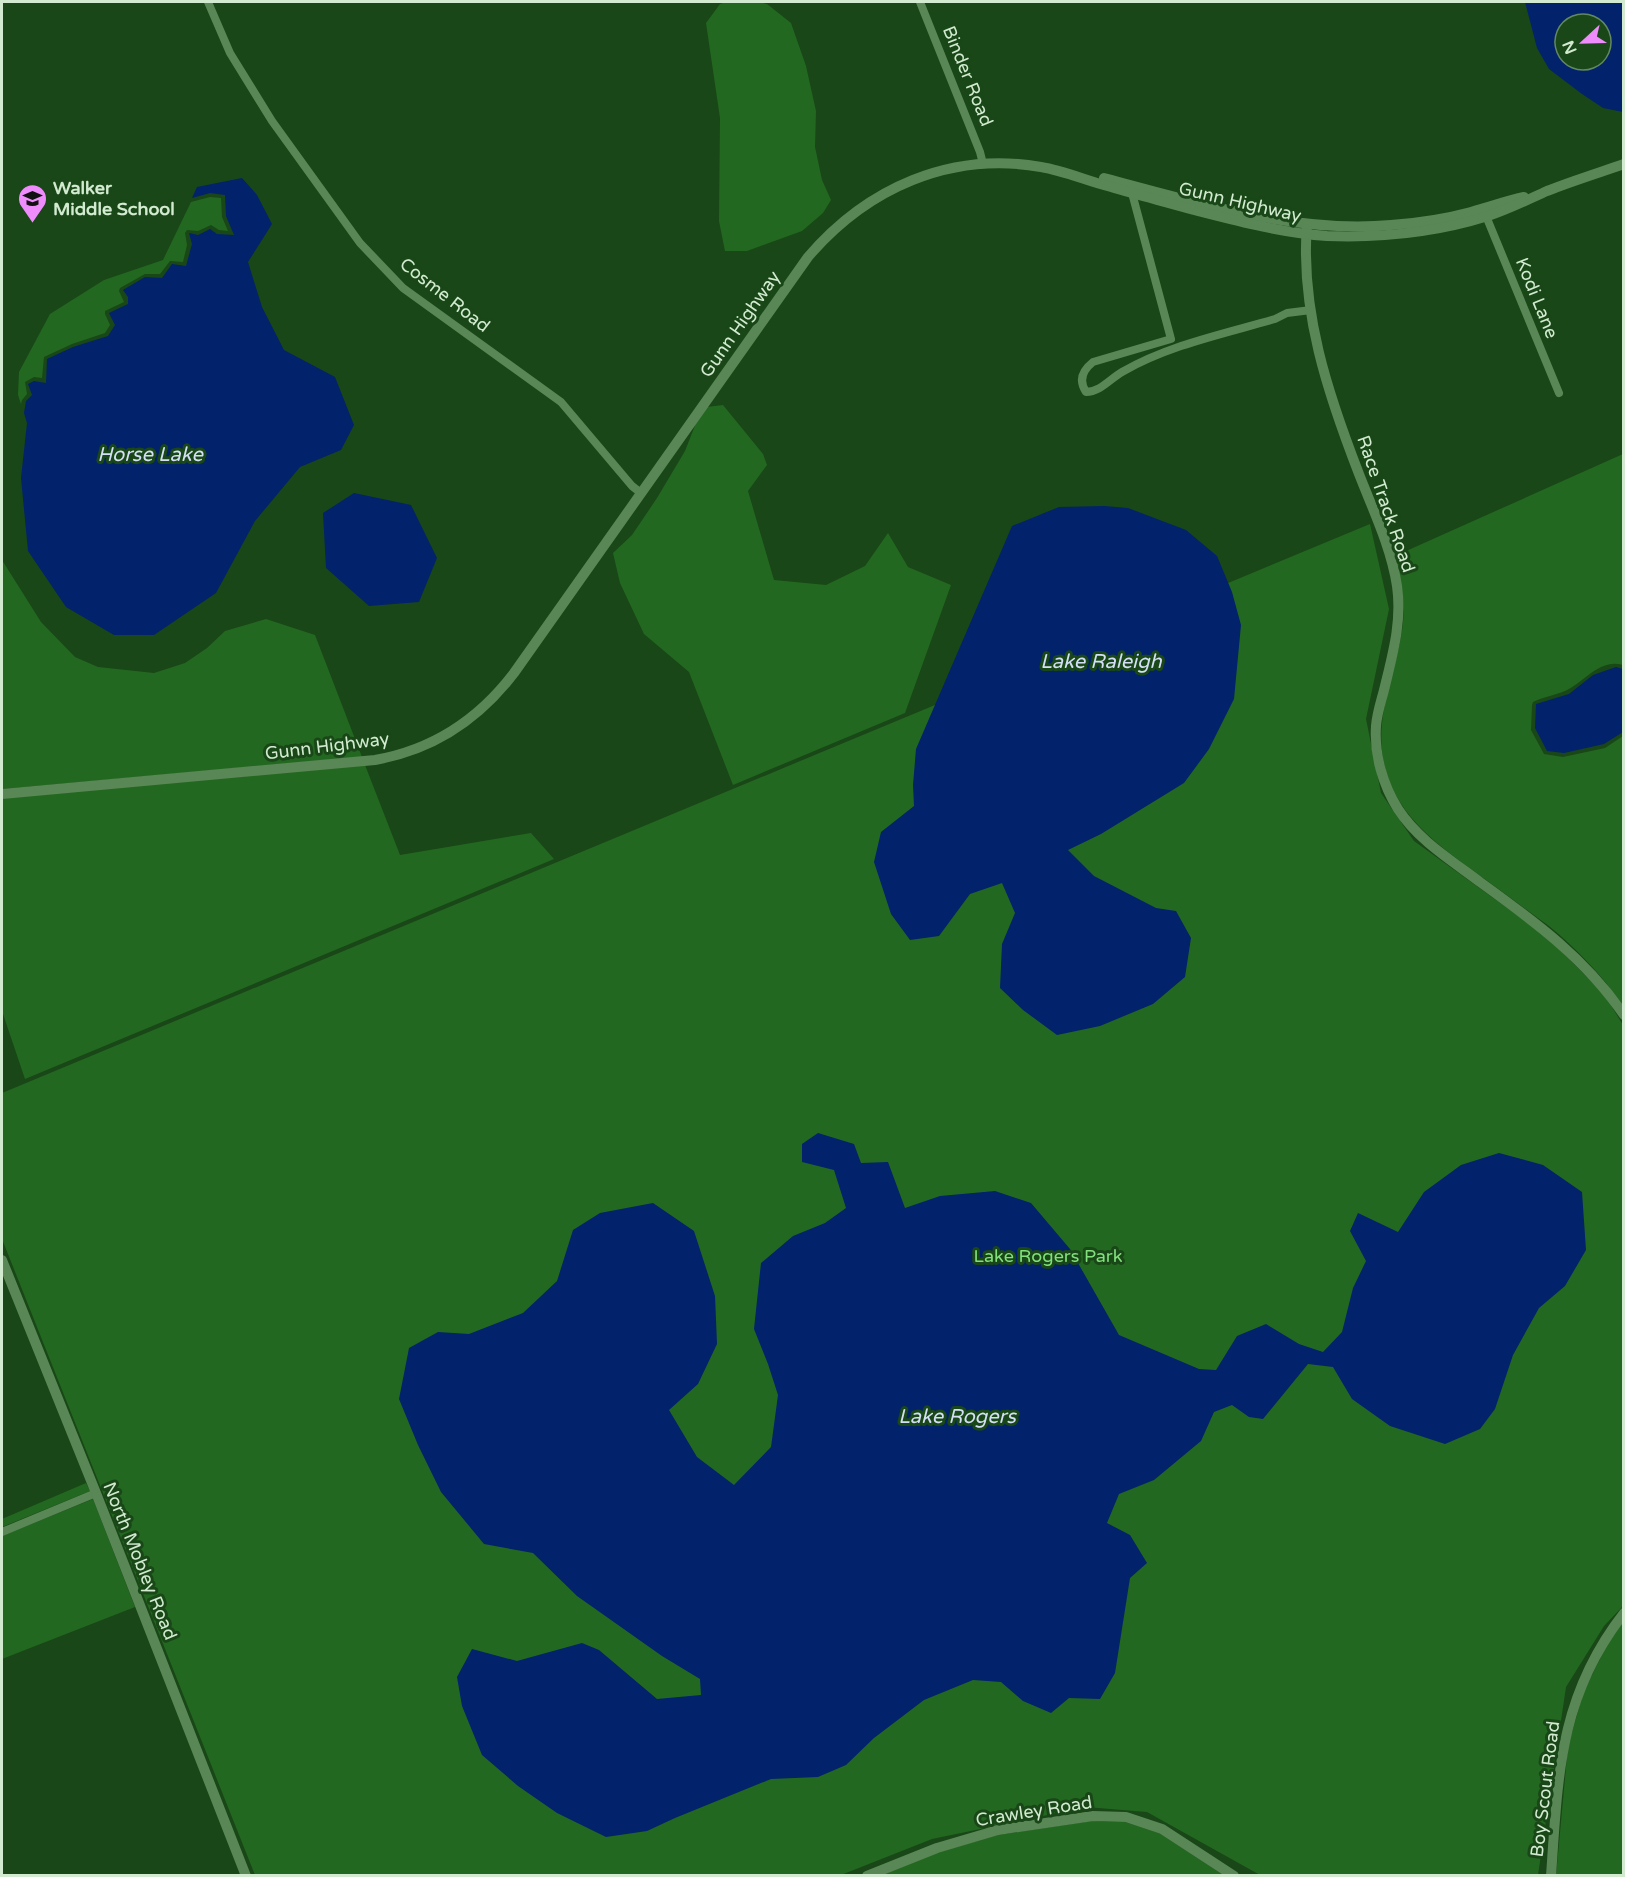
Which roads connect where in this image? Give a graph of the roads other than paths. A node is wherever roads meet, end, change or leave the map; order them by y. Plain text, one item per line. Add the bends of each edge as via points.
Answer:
1 (208, 2) edge
2 (920, 2) edge
3 (983, 164) junction
4 (1623, 164) edge
5 (1065, 172) junction
6 (1548, 191) junction
7 (1132, 193) junction
8 (1486, 216) junction
9 (1307, 229) junction
10 (1311, 310) junction
11 (1558, 393) dead end
12 (641, 493) junction
13 (2, 794) edge
14 (1623, 1015) edge
15 (2, 1260) edge
16 (96, 1493) junction
17 (2, 1532) edge
18 (1623, 1613) edge
19 (246, 1875) edge
20 (867, 1875) edge
21 (1234, 1875) edge
22 (1551, 1875) edge

1 - 12 street, Cosme Road via 230,53 272,121 360,243 403,288 561,402
2 - 3 street, Binder Road
3 - 5 main road, Gunn Highway via 1027,165
3 - 12 main road, Gunn Highway via 938,171 903,184 861,207 827,235
4 - 6 main road, Gunn Highway
5 - 7 main road, Gunn Highway
5 - 9 main road
6 - 8 main road, Gunn Highway
6 - 9 main road via 1414,223
7 - 9 main road, Gunn Highway via 1245,222
7 - 10 street via 1171,339 1093,362 1085,368 1082,387 1086,392 1141,362 1190,343 1287,313
8 - 9 main road, Gunn Highway via 1401,234 1347,236
8 - 11 street, Kodi Lane
9 - 10 main road, Race Track Road
10 - 14 main road, Race Track Road via 1328,390 1387,545 1396,579 1397,635 1376,726 1379,761 1391,798 1406,821 1430,844 1546,930 1572,954
12 - 13 main road, Gunn Highway via 500,691 470,719 435,740 400,754 367,761
15 - 16 main road, North Mobley Road
16 - 17 street
16 - 19 main road, North Mobley Road
18 - 22 main road, Boy Scout Road via 1591,1664 1570,1717 1559,1776
20 - 21 main road, Crawley Road via 998,1830 1093,1816 1126,1817 1162,1829

